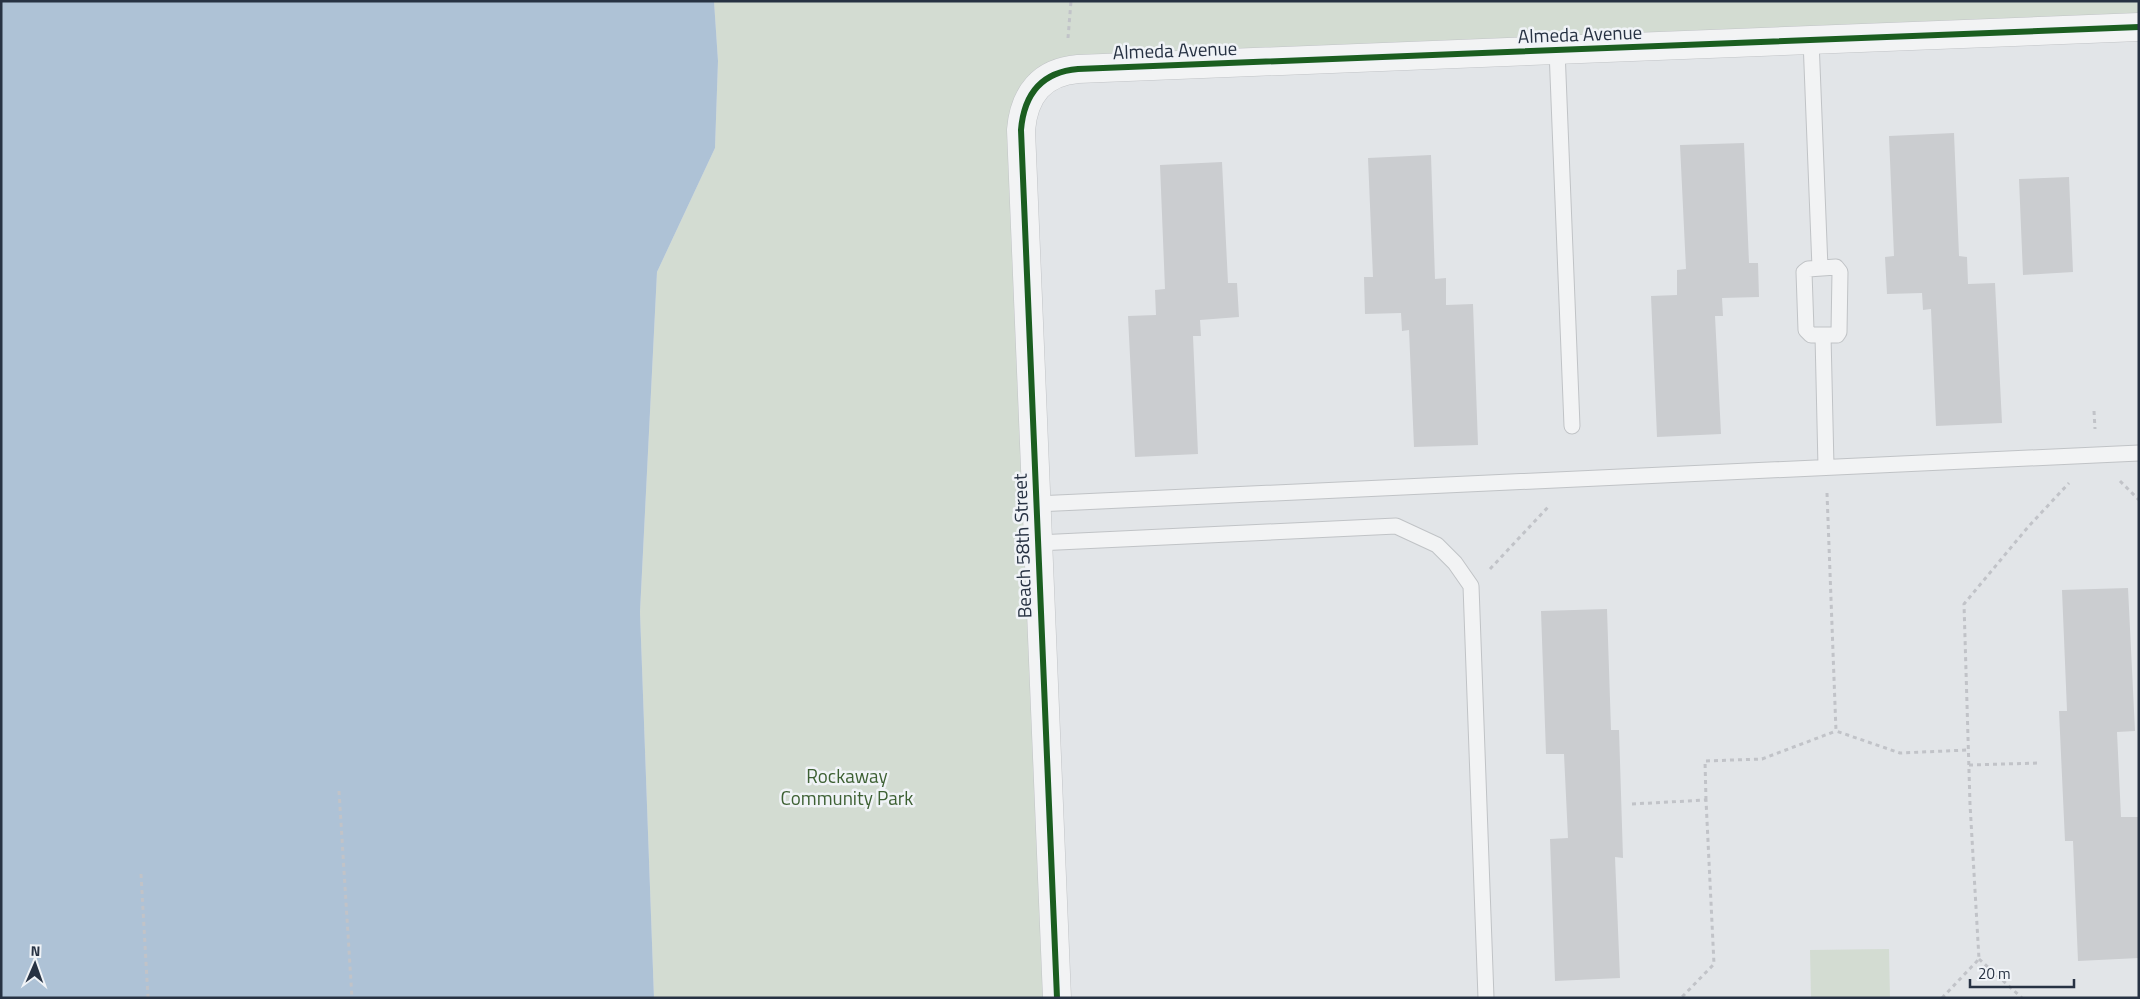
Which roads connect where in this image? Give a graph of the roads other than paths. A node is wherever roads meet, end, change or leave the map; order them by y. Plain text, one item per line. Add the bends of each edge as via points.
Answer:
1 (2139, 27) edge
2 (1811, 40) junction
3 (1557, 50) junction
4 (1032, 95) joint
5 (1820, 268) junction
6 (1823, 335) junction
7 (1572, 426) dead end
8 (2139, 453) edge
9 (1826, 467) junction
10 (1036, 504) junction
11 (1037, 543) junction
12 (1056, 998) edge
13 (1486, 998) edge

1 - 2 street, Almeda Avenue
2 - 3 street, Almeda Avenue
2 - 5 lane
3 - 4 street, Almeda Avenue via 1065,70 1040,84
3 - 7 lane
4 - 10 street, Beach 58th Street via 1025,107 1021,130
5 - 6 lane via 1804,272 1803,281 1806,330 1811,335
5 - 6 lane via 1836,267 1840,272 1840,329 1837,335
6 - 9 lane
8 - 9 lane
9 - 10 lane
10 - 11 street, Beach 58th Street
11 - 12 street, Beach 58th Street
11 - 13 lane via 1396,526 1437,545 1455,563 1471,586

